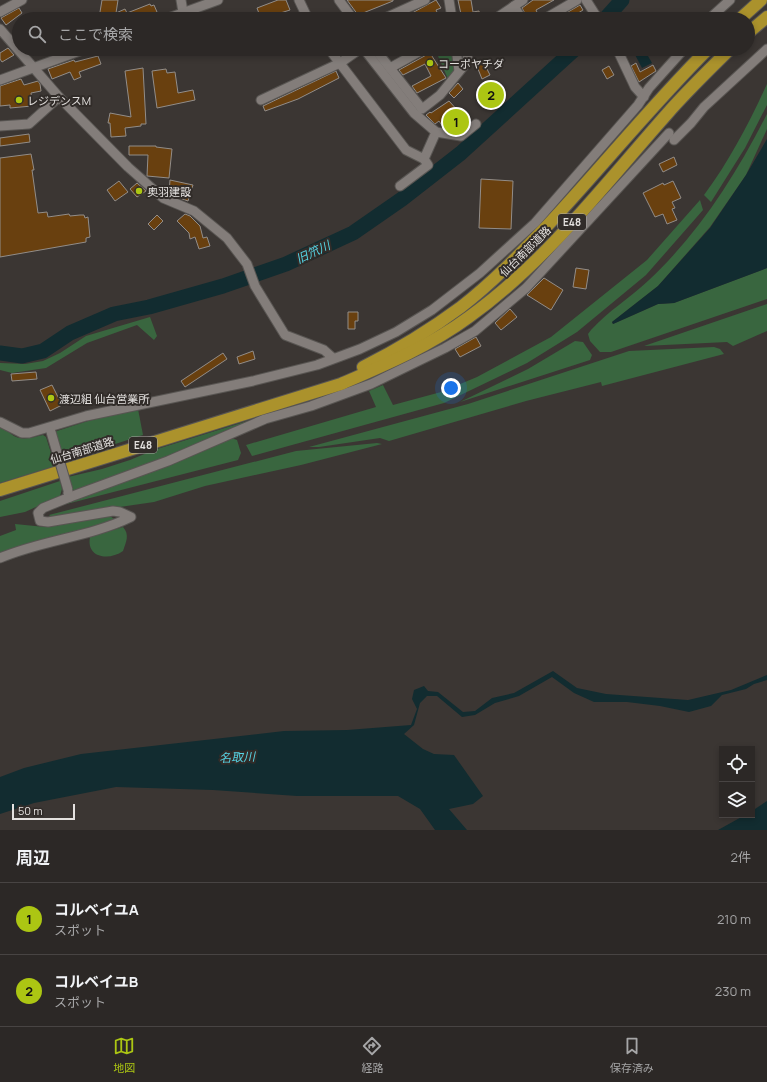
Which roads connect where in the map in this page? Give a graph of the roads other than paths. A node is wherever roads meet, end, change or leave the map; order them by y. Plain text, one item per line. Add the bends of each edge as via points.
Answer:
1 (22, 0) edge
2 (181, 0) edge
3 (218, 0) edge
4 (299, 0) edge
5 (339, 0) edge
6 (425, 0) edge
7 (449, 0) edge
8 (524, 0) edge
9 (577, 0) edge
10 (586, 0) edge
11 (730, 0) edge
12 (761, 0) edge
13 (514, 6) junction
14 (0, 12) edge
15 (184, 12) joint
16 (305, 12) edge
17 (348, 12) edge
18 (398, 12) edge
19 (451, 12) edge
20 (505, 12) edge
21 (518, 12) edge
22 (557, 12) edge
23 (594, 12) edge
24 (717, 12) edge
25 (748, 12) edge
26 (767, 17) edge
27 (755, 27) edge
28 (0, 29) edge
29 (12, 43) edge
30 (767, 49) edge
31 (23, 56) edge
32 (66, 56) edge
33 (335, 56) edge
34 (350, 56) edge
35 (367, 56) edge
36 (381, 56) edge
37 (411, 56) edge
38 (457, 56) edge
39 (467, 56) edge
40 (620, 56) edge
41 (678, 56) edge
42 (702, 56) edge
43 (723, 56) edge
44 (341, 62) junction
45 (33, 68) junction
46 (390, 68) junction
47 (459, 71) junction
48 (0, 80) edge
49 (59, 97) junction
50 (644, 97) junction
51 (261, 100) dead end
52 (476, 124) dead end
53 (0, 126) edge
54 (434, 135) junction
55 (425, 158) junction
56 (400, 186) dead end
57 (333, 358) junction
58 (287, 401) junction
59 (0, 422) edge
60 (50, 430) junction
61 (0, 490) edge
62 (69, 494) junction
63 (0, 558) edge

1 - 14 street
2 - 15 street
3 - 15 street
4 - 16 street
5 - 17 street
6 - 18 street
7 - 19 street
8 - 13 street
9 - 22 street
10 - 23 street
11 - 24 street
12 - 25 highway
13 - 20 street
13 - 21 street
26 - 27 highway
28 - 29 street
30 - 62 street via 704,106 691,123 672,137 526,288 475,331 371,384 311,406 265,419 168,461
31 - 45 street
32 - 45 street
33 - 44 street
34 - 44 street
35 - 54 street
36 - 46 street
37 - 46 street
38 - 47 street
39 - 47 street via 467,62
40 - 50 street via 635,87
41 - 50 street
42 - 58 highway, 仙台南部道路 / E48 via 519,255 461,307 384,356
43 - 58 highway, 仙台南部道路 / E48 via 668,112 578,216 536,259 480,309 388,364 341,384
44 - 51 street
44 - 55 street via 406,150
45 - 48 street
45 - 49 street
46 - 47 street via 422,109 440,94
49 - 53 street via 29,124
49 - 57 street via 128,167 163,198 194,211 227,238 247,264 255,286 285,335 324,350
50 - 57 street via 535,223 480,273 432,310 396,332
52 - 54 street via 461,136
54 - 55 street
55 - 56 street via 428,165
57 - 60 street via 317,365 253,381 86,416
58 - 61 highway, 仙台南部道路 / E48
59 - 60 street via 22,433
60 - 62 street, bridge
62 - 63 street via 43,508 38,513 40,521 48,522 113,511 131,517 105,528 22,549

